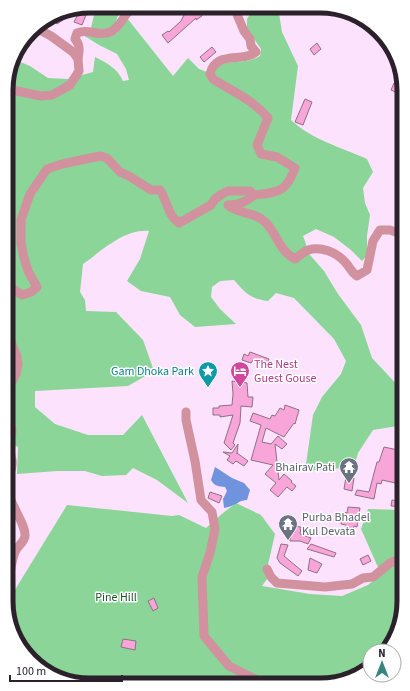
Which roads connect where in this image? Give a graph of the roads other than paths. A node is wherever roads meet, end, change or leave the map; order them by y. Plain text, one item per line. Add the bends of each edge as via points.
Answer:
1 (127, 13) edge
2 (236, 13) edge
3 (41, 31) edge
4 (78, 60) junction
5 (13, 90) edge
6 (254, 195) junction
7 (397, 232) edge
8 (13, 290) edge
9 (13, 347) edge
10 (13, 380) edge
11 (186, 412) dead end
12 (13, 506) edge
13 (13, 557) edge
14 (397, 560) edge
15 (267, 569) dead end
16 (255, 678) edge

1 - 4 street via 111,31 97,34 84,30 77,33 75,39 80,50
2 - 6 street via 256,52 216,63 210,74 213,80 255,105 268,118 257,145 261,154 277,157 295,168 286,186 276,192
3 - 4 street via 73,52
4 - 5 street via 79,71 70,85 61,91 41,96
6 - 7 street via 234,205 228,205 231,209 257,215 289,256 295,259 307,250 322,249 335,254 357,276 367,270 373,241 380,230
6 - 8 street via 250,191 228,191 207,208 179,223 171,214 160,190 151,190 120,172 107,158 100,156 47,169 30,194 21,220 20,243 28,271 37,287 32,292 22,295
9 - 10 street via 18,365
11 - 16 street via 201,500 212,512 215,529 202,577 204,636 229,666
12 - 13 street via 25,534 24,542 16,549
14 - 15 street via 373,577 363,578 352,584 325,587 277,583

